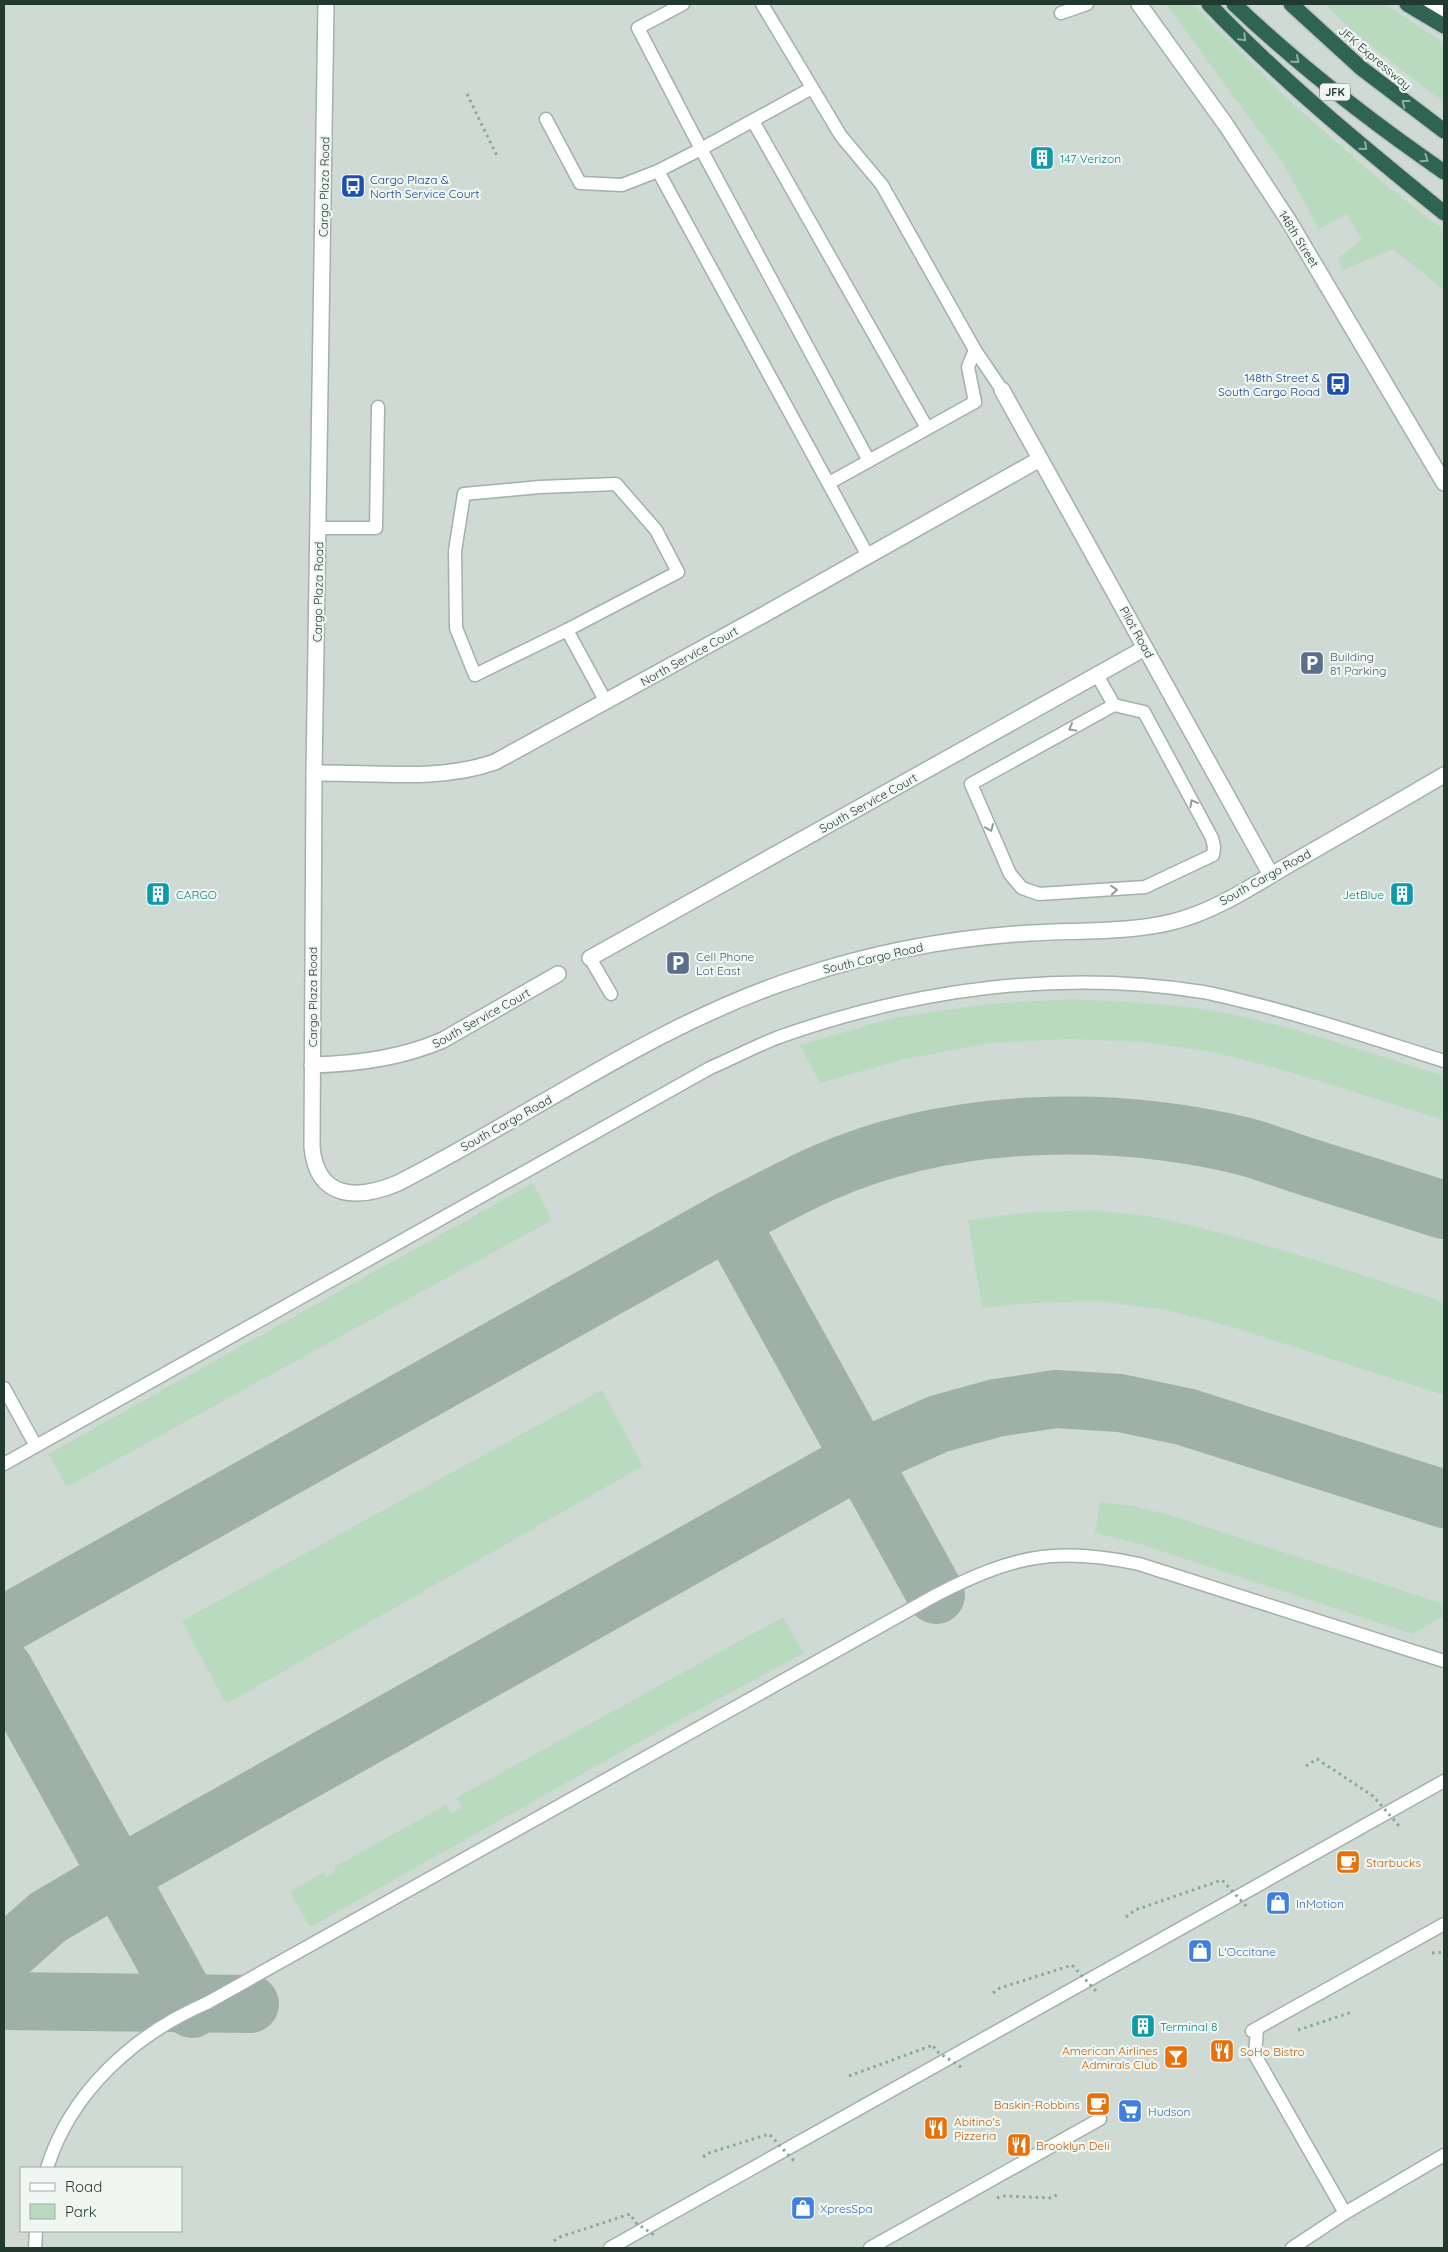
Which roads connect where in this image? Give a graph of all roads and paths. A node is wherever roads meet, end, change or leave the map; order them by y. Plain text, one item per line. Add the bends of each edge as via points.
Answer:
1 (326, 4) edge
2 (683, 4) edge
3 (762, 4) edge
4 (1065, 4) edge
5 (1087, 4) edge
6 (1139, 4) edge
7 (1209, 4) edge
8 (1234, 4) edge
9 (1291, 4) edge
10 (1407, 4) edge
11 (1432, 4) edge
12 (1444, 14) edge
13 (1444, 26) edge
14 (812, 88) junction
15 (467, 94) dead end
16 (546, 119) dead end
17 (753, 120) junction
18 (1444, 132) edge
19 (701, 149) junction
20 (498, 158) dead end
21 (658, 171) junction
22 (1444, 172) edge
23 (1444, 213) edge
24 (975, 350) junction
25 (1002, 390) joint
26 (378, 407) dead end
27 (927, 428) junction
28 (1040, 459) junction
29 (869, 461) junction
30 (829, 483) junction
31 (1444, 484) edge
32 (319, 528) junction
33 (868, 556) junction
34 (567, 630) junction
35 (1145, 648) junction
36 (1097, 675) junction
37 (606, 702) junction
38 (1114, 705) junction
39 (314, 773) junction
40 (1444, 775) edge
41 (1272, 875) junction
42 (590, 958) joint
43 (558, 974) dead end
44 (611, 994) dead end
45 (1444, 1061) edge
46 (312, 1065) junction
47 (321, 1178) joint
48 (4, 1388) edge
49 (36, 1446) junction
50 (4, 1464) edge
51 (1444, 1661) edge
52 (1306, 1766) dead end
53 (1444, 1781) edge
54 (1400, 1827) dead end
55 (1247, 1907) dead end
56 (1126, 1917) dead end
57 (1444, 1924) edge
58 (1444, 1952) edge
59 (1432, 1953) dead end
60 (1096, 1991) dead end
61 (993, 1993) dead end
62 (1352, 2012) dead end
63 (1298, 2030) dead end
64 (961, 2067) dead end
65 (849, 2076) dead end
66 (1100, 2119) dead end
67 (1444, 2155) edge
68 (703, 2158) dead end
69 (794, 2161) dead end
70 (47, 2167) edge
71 (1058, 2194) dead end
72 (996, 2198) dead end
73 (1345, 2213) junction
74 (36, 2232) edge
75 (657, 2237) dead end
76 (554, 2241) dead end
77 (35, 2248) edge
78 (610, 2248) edge
79 (870, 2248) edge
80 (1292, 2248) edge

1 - 32 street, Cargo Plaza Road
2 - 19 lane via 638,28
3 - 14 lane
4 - 5 lane via 1061,13
6 - 31 street, 148th Street via 1226,125 1285,215
7 -> 23 highway via 1281,74
8 -> 22 highway, JFK via 1323,83
18 -> 9 highway, JFK Expressway via 1361,68
10 - 13 highway
11 - 12 street
14 - 17 lane
14 - 24 lane via 841,136 882,185
15 - 20 path
16 - 21 lane via 580,183 622,185
17 - 19 lane
17 - 27 lane
19 - 21 lane
19 - 29 lane
21 - 30 lane
24 - 25 lane
24 - 27 lane via 968,367 975,402
25 - 28 street, Pilot Road
26 - 32 lane via 376,528
27 - 29 lane
28 - 33 street, North Service Court
28 - 35 street, Pilot Road
29 - 30 lane
30 - 33 lane
32 - 39 street, Cargo Plaza Road
33 - 37 street, North Service Court
34 - 34 lane via 678,572 656,530 616,484 464,494 455,551 456,628 475,675
34 - 37 lane
35 - 36 street, South Service Court
35 - 41 street, Pilot Road
36 - 38 lane
36 - 42 street, South Service Court
37 - 39 street, North Service Court via 510,755 483,766 440,774
38 -> 38 lane via 971,784 1010,874 1022,888 1039,894 1144,887 1213,855 1212,838 1144,712
39 - 46 street, Cargo Plaza Road
40 - 41 street, South Cargo Road
41 - 47 street, South Cargo Road via 1213,906 1175,921 1140,927 961,940 864,958 800,977 683,1024 384,1189 348,1194 338,1191
42 - 44 lane
43 - 46 street, South Service Court via 428,1047 374,1060
45 - 49 lane via 1304,1016 1203,992 1107,982 1034,983 951,992 847,1015 778,1038 710,1068
46 - 47 street, Cargo Plaza Road via 312,1147
48 - 49 lane
49 - 50 lane
51 - 70 lane via 1125,1561 1080,1554 1055,1555 984,1571 192,2009 122,2056 85,2094 59,2134
52 - 54 path, bridge via 1317,1759 1373,1796
53 - 78 lane
55 - 56 path, bridge via 1222,1880 1135,1910
57 - 73 lane via 1254,2030 1255,2055
58 - 59 path
60 - 61 path, bridge via 1072,1965
62 - 63 path
64 - 65 path, bridge via 936,2051 933,2045
66 - 79 lane
67 - 73 lane
68 - 69 path, bridge via 768,2134
71 - 72 path via 1052,2198
73 - 80 lane
74 - 77 lane
75 - 76 path, bridge via 636,2223 630,2214

